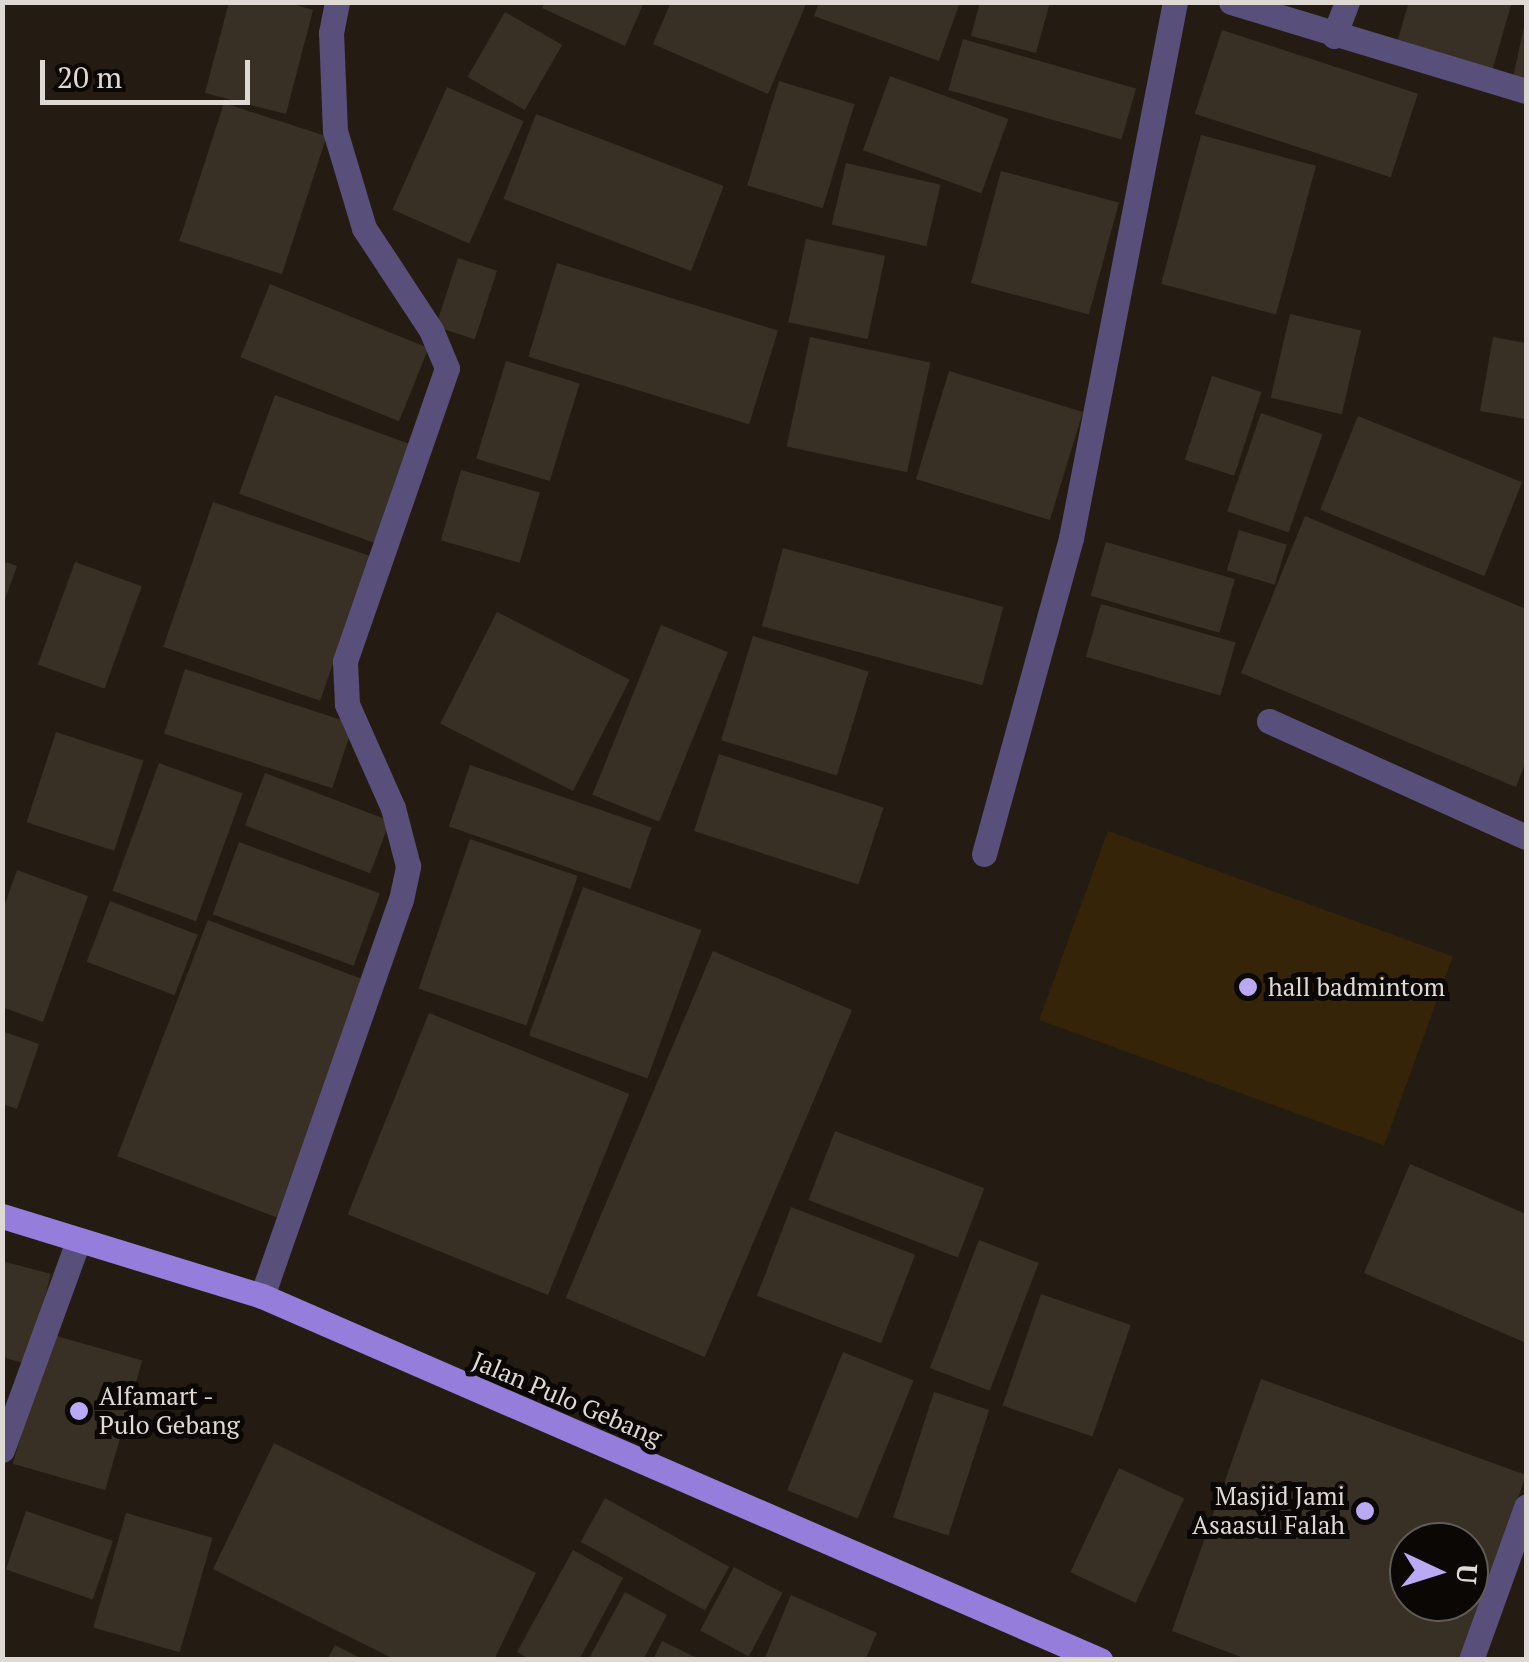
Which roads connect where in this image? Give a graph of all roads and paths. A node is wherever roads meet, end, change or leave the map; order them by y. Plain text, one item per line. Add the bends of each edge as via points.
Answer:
1 (337, 2) edge
2 (1175, 2) edge
3 (1231, 2) edge
4 (1347, 2) edge
5 (1334, 36) junction
6 (1526, 90) edge
7 (1269, 721) dead end
8 (1526, 837) edge
9 (984, 854) dead end
10 (2, 1216) edge
11 (78, 1241) junction
12 (262, 1296) junction
13 (2, 1450) edge
14 (1526, 1507) edge
15 (1100, 1660) edge
16 (1471, 1660) edge

1 - 12 street via 331,33 334,132 364,228 431,330 447,368 345,661 347,704 393,808 408,866
2 - 9 street via 1071,538
3 - 5 street
4 - 5 street
5 - 6 street
7 - 8 street
10 - 11 main road, Jalan Pulo Gebang
11 - 12 main road, Jalan Pulo Gebang
11 - 13 street
12 - 15 main road, Jalan Pulo Gebang
14 - 16 street

